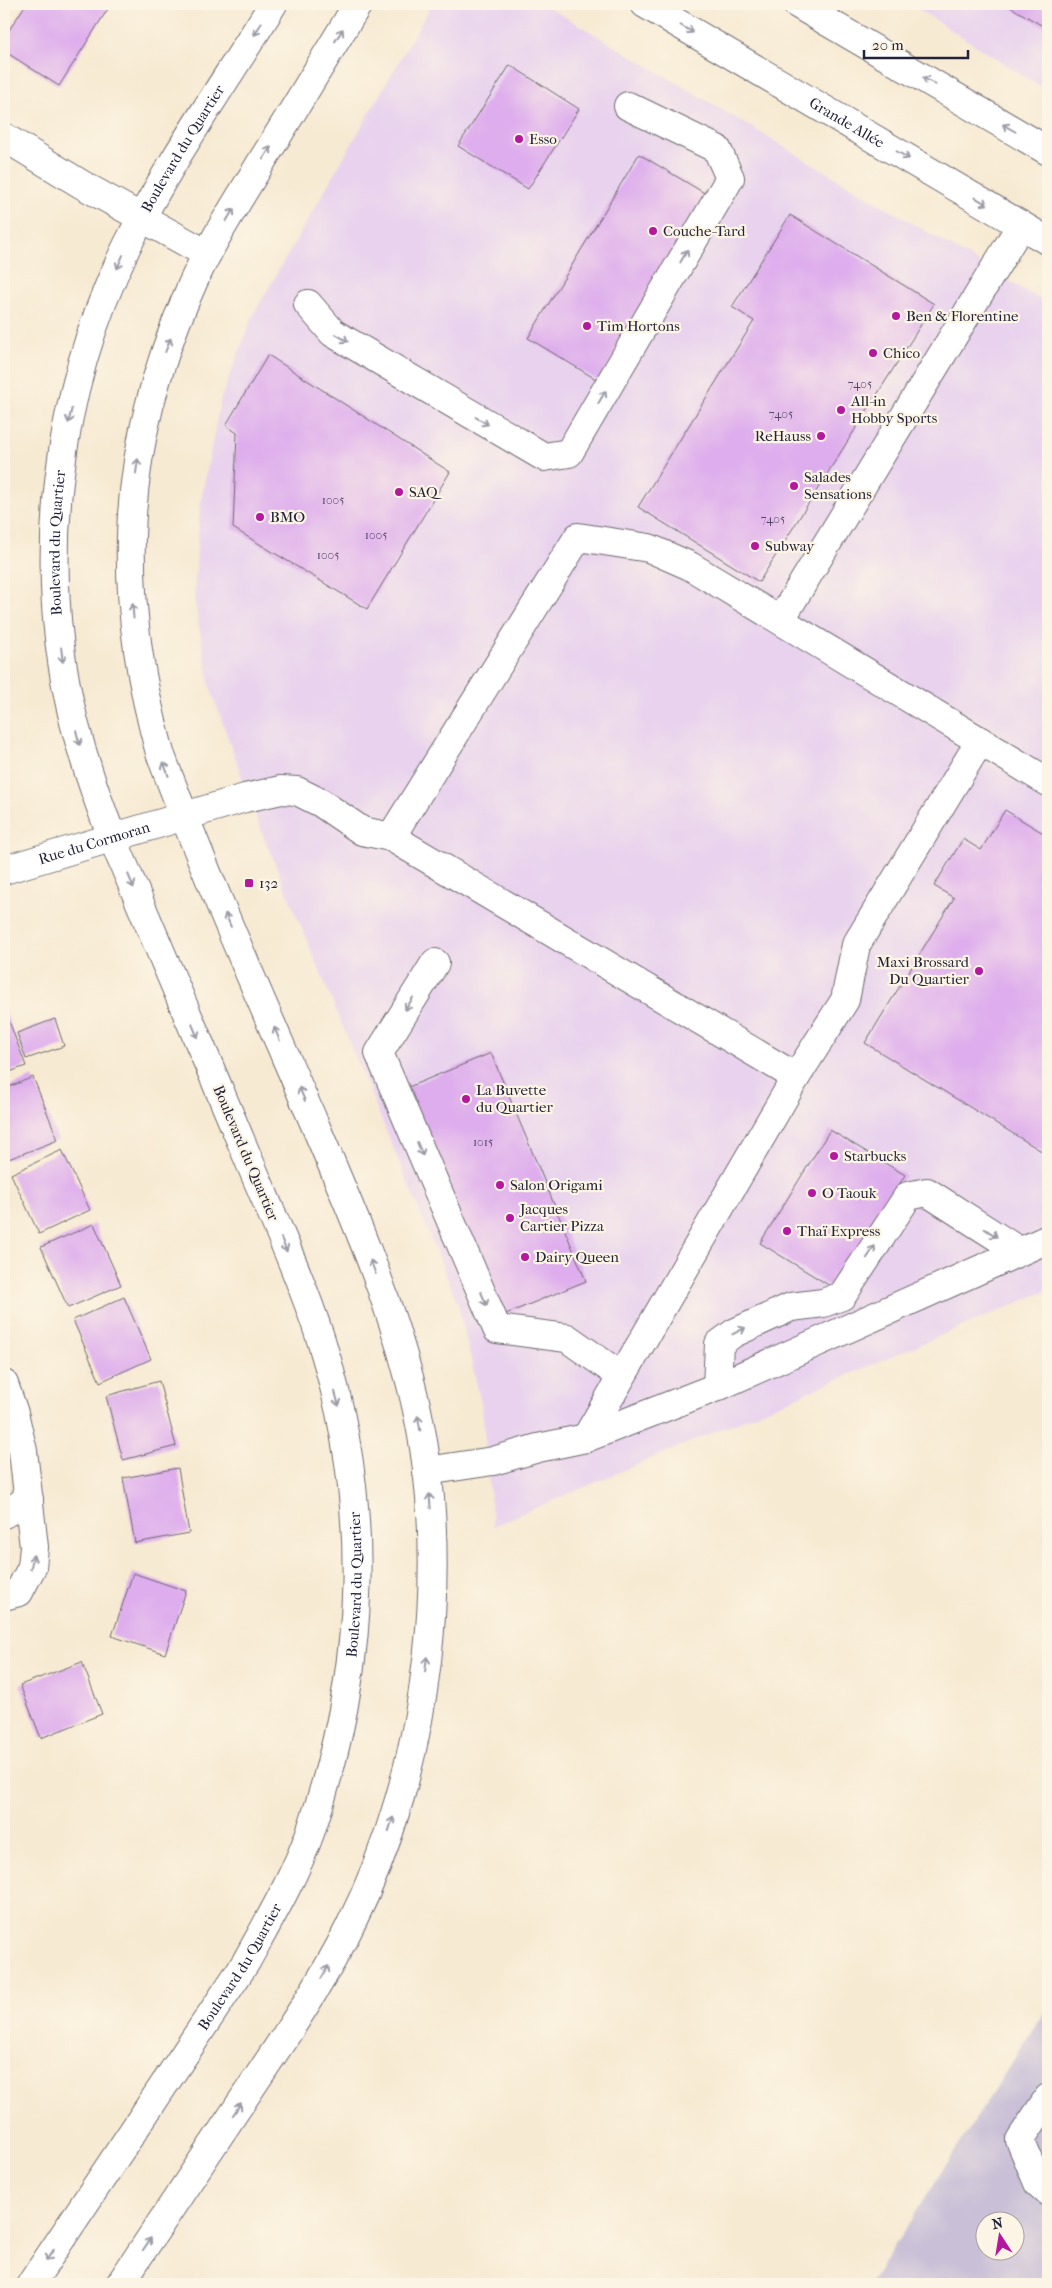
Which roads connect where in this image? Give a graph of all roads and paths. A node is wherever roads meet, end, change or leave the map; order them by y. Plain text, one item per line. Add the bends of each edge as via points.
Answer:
1 (273, 4) edge
2 (358, 4) edge
3 (645, 4) edge
4 (797, 4) edge
5 (628, 106) dead end
6 (4, 137) edge
7 (1048, 151) edge
8 (142, 218) junction
9 (1021, 225) junction
10 (1048, 241) edge
11 (207, 254) junction
12 (308, 304) dead end
13 (781, 619) junction
14 (980, 740) junction
15 (1048, 782) edge
16 (184, 815) junction
17 (112, 837) junction
18 (391, 837) junction
19 (4, 870) edge
20 (435, 962) dead end
21 (796, 1077) junction
22 (1048, 1240) edge
23 (1020, 1251) junction
24 (621, 1376) junction
25 (4, 1384) edge
26 (718, 1387) junction
27 (586, 1438) junction
28 (427, 1471) junction
29 (29, 1500) junction
30 (4, 1514) edge
31 (4, 1596) edge
32 (1048, 2098) edge
33 (1048, 2192) edge
34 (31, 2284) edge
35 (120, 2284) edge

1 -> 8 main road, Boulevard du Quartier via 189,136
11 -> 2 main road
3 -> 9 main road, Grande Allée
7 -> 4 main road
12 -> 5 main road via 333,333 544,458 569,453 730,178 717,149
6 - 8 main road
8 - 11 main road
8 -> 17 main road, Boulevard du Quartier via 111,282 77,384 63,449 56,514 56,582 67,690 90,780
9 - 10 main road, Grande Allée
9 - 13 main road
16 -> 11 main road via 160,753 138,652 131,586 131,520 141,439 152,391 188,294
13 - 14 main road
13 - 18 main road via 690,566 649,548 578,537
14 - 15 main road
14 - 21 main road via 856,945 845,1000
16 - 17 main road, Rue du Cormoran
16 - 18 main road, Rue du Cormoran via 272,791 288,790 321,803 362,831
28 -> 16 main road via 411,1384 387,1303 353,1212
17 - 19 main road, Rue du Cormoran
17 -> 34 main road, Boulevard du Quartier via 256,1176 320,1338 342,1418 353,1485 357,1567 355,1618 351,1663 335,1748 309,1835 290,1877 246,1962
18 - 21 main road, Rue du Cormoran
20 -> 24 main road via 379,1053 497,1329 567,1338
21 - 24 main road
22 - 23 main road
23 - 26 main road
26 -> 23 main road via 719,1344 734,1333 791,1307 823,1304 842,1296 908,1196 927,1192
24 - 27 main road
25 - 29 main road via 23,1450
26 - 27 main road
27 - 28 main road via 493,1461
35 -> 28 main road via 311,1997 351,1925 383,1849 413,1741 428,1654 433,1570
29 - 30 main road
31 -> 29 main road via 19,1592 32,1567 34,1547
32 - 33 main road via 1020,2140 1038,2183

